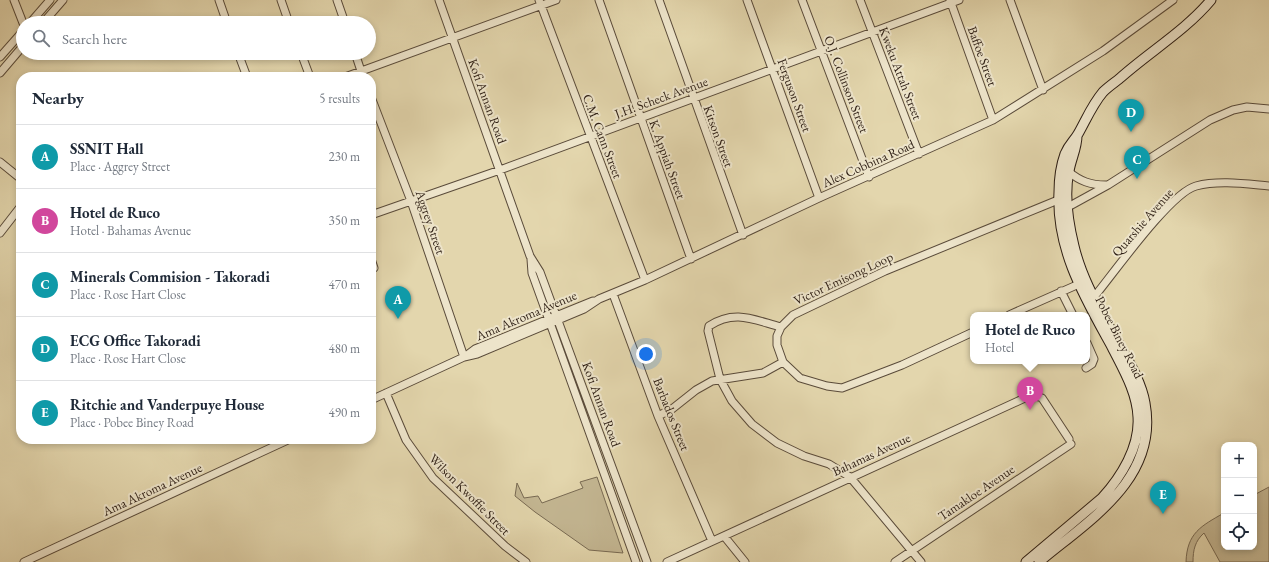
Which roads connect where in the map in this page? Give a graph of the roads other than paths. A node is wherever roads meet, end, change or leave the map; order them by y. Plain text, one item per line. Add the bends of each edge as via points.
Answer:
1 (14, 0) edge
2 (50, 0) edge
3 (63, 0) edge
4 (219, 0) edge
5 (281, 0) edge
6 (337, 0) edge
7 (439, 0) edge
8 (556, 0) edge
9 (599, 0) edge
10 (659, 0) edge
11 (747, 0) edge
12 (802, 0) edge
13 (860, 0) edge
14 (959, 0) edge
15 (1010, 0) edge
16 (1173, 0) edge
17 (1211, 0) edge
18 (950, 2) edge
19 (540, 3) edge
20 (20, 16) edge
21 (36, 16) edge
22 (49, 16) edge
23 (225, 16) edge
24 (287, 16) edge
25 (343, 16) edge
26 (872, 32) junction
27 (452, 37) junction
28 (16, 39) edge
29 (821, 51) junction
30 (16, 54) edge
31 (0, 57) edge
32 (241, 60) edge
33 (303, 60) edge
34 (357, 60) edge
35 (773, 69) junction
36 (245, 72) edge
37 (308, 72) edge
38 (361, 72) edge
39 (367, 72) edge
40 (0, 73) edge
41 (1043, 90) junction
42 (693, 98) junction
43 (1269, 109) edge
44 (376, 110) edge
45 (640, 118) junction
46 (993, 120) junction
47 (590, 136) junction
48 (1077, 136) junction
49 (919, 154) junction
50 (0, 162) edge
51 (500, 170) junction
52 (1069, 172) junction
53 (16, 175) edge
54 (869, 177) junction
55 (1108, 185) junction
56 (1269, 186) edge
57 (819, 198) junction
58 (1058, 200) junction
59 (411, 201) junction
60 (1068, 207) junction
61 (16, 212) edge
62 (376, 213) edge
63 (0, 233) edge
64 (743, 235) junction
65 (530, 256) junction
66 (690, 259) junction
67 (646, 280) junction
68 (1079, 284) junction
69 (1061, 291) junction
70 (613, 294) junction
71 (1094, 297) junction
72 (1016, 312) edge
73 (1072, 312) edge
74 (557, 318) junction
75 (550, 321) junction
76 (781, 327) junction
77 (970, 333) edge
78 (1090, 350) edge
79 (464, 357) junction
80 (783, 362) junction
81 (1086, 368) dead end
82 (720, 380) junction
83 (386, 393) junction
84 (376, 398) edge
85 (658, 416) junction
86 (1070, 441) joint
87 (279, 444) edge
88 (850, 477) junction
89 (724, 536) junction
90 (712, 541) junction
91 (912, 551) junction
92 (34, 560) edge
93 (24, 562) edge
94 (526, 562) edge
95 (636, 562) edge
96 (647, 562) edge
97 (666, 562) edge
98 (745, 562) edge
99 (895, 562) edge
100 (921, 562) edge
101 (1026, 562) edge
102 (1039, 562) edge

1 - 20 street
2 - 21 street
3 - 22 street
4 - 23 street
5 - 24 street
6 - 25 street
7 - 27 street, Kofi Annan Road
8 - 19 street
9 - 45 street, K. Appiah Street
10 - 42 street, Kitson Street
11 - 35 street, Ferguson Street
12 - 29 street, O.J. Collinson Street
13 - 26 street, Kweku Attah Street
14 - 18 street, J.H. Scheck Avenue
15 - 41 street
16 - 41 street, Alex Cobbina Road via 1103,51
17 - 48 street, Pobee Biney Road via 1177,33 1103,92
18 - 26 street, J.H. Scheck Avenue
18 - 46 street, Baffoe Street
19 - 27 street
19 - 47 street, C.M. Cann Street
26 - 29 street, J.H. Scheck Avenue
26 - 49 street, Kweku Attah Street
27 - 39 street
27 - 51 street, Kofi Annan Road
28 - 31 street
29 - 35 street, J.H. Scheck Avenue
29 - 54 street, O.J. Collinson Street
30 - 40 street
32 - 36 street
33 - 37 street
34 - 38 street
35 - 42 street, J.H. Scheck Avenue
35 - 57 street, Ferguson Street
41 - 46 street, Alex Cobbina Road
42 - 45 street, J.H. Scheck Avenue
42 - 64 street, Kitson Street
43 - 55 street via 1248,107 1233,110 1210,120
44 - 59 street, Aggrey Street
45 - 47 street, J.H. Scheck Avenue
45 - 66 street, K. Appiah Street
46 - 49 street, Alex Cobbina Road
47 - 51 street, J.H. Scheck Avenue
47 - 67 street, C.M. Cann Street
48 - 52 street, Pobee Biney Road
48 - 58 street, Pobee Biney Road via 1071,141 1065,155
49 - 54 street, Alex Cobbina Road
50 - 53 street
51 - 59 street, J.H. Scheck Avenue
51 - 65 street, Kofi Annan Road
52 - 55 street via 1087,184
52 - 60 street, Pobee Biney Road
54 - 57 street, Alex Cobbina Road
55 - 60 street
56 - 71 street, Quarshie Avenue via 1208,184 1186,191 1167,207
57 - 64 street, Alex Cobbina Road
58 - 68 street, Pobee Biney Road via 1065,251
58 - 76 street, Victor Emisong Loop via 884,272 793,315
59 - 62 street, J.H. Scheck Avenue
59 - 79 street, Aggrey Street
60 - 71 street, Pobee Biney Road via 1081,270
61 - 63 street
64 - 66 street, Alex Cobbina Road
65 - 74 street, Kofi Annan Road via 540,272
65 - 75 street, Kofi Annan Road via 532,273
66 - 67 street, Alex Cobbina Road
67 - 70 street, Alex Cobbina Road
68 - 69 street
68 - 101 street, Pobee Biney Road via 1126,374 1137,406 1137,430 1130,457 1111,488
69 - 72 street
69 - 73 street
70 - 74 street, Alex Cobbina Road via 584,309
70 - 85 street, Barbados Street
71 - 102 street, Pobee Biney Road via 1142,391 1146,420 1144,440 1131,478 1117,497
74 - 75 street, Ama Akroma Avenue
74 - 96 street, Kofi Annan Road
75 - 79 street, Ama Akroma Avenue via 475,349
75 - 95 street, Kofi Annan Road
76 - 80 street via 776,344
76 - 82 street via 743,316 729,316 710,326 708,331
77 - 80 street via 902,365 842,388 800,378
78 - 81 street via 1094,359
79 - 83 street, Ama Akroma Avenue
80 - 82 street via 763,373
82 - 85 street via 712,381 696,390 672,409
82 - 88 street via 732,401 764,435 804,456 836,467
83 - 84 street, Ama Akroma Avenue
83 - 94 street, Wilson Kwoffie Street via 406,440 433,478 505,546
85 - 90 street, Barbados Street
86 - 88 street, Bahamas Avenue via 1042,398 1027,397
86 - 91 street, Tamakloe Avenue
87 - 92 street, Ama Akroma Avenue
88 - 89 street, Bahamas Avenue
88 - 91 street
89 - 90 street, Bahamas Avenue
89 - 98 street
90 - 97 street, Bahamas Avenue
91 - 99 street, Tamakloe Avenue
91 - 100 street
92 - 93 street, Ama Akroma Avenue

